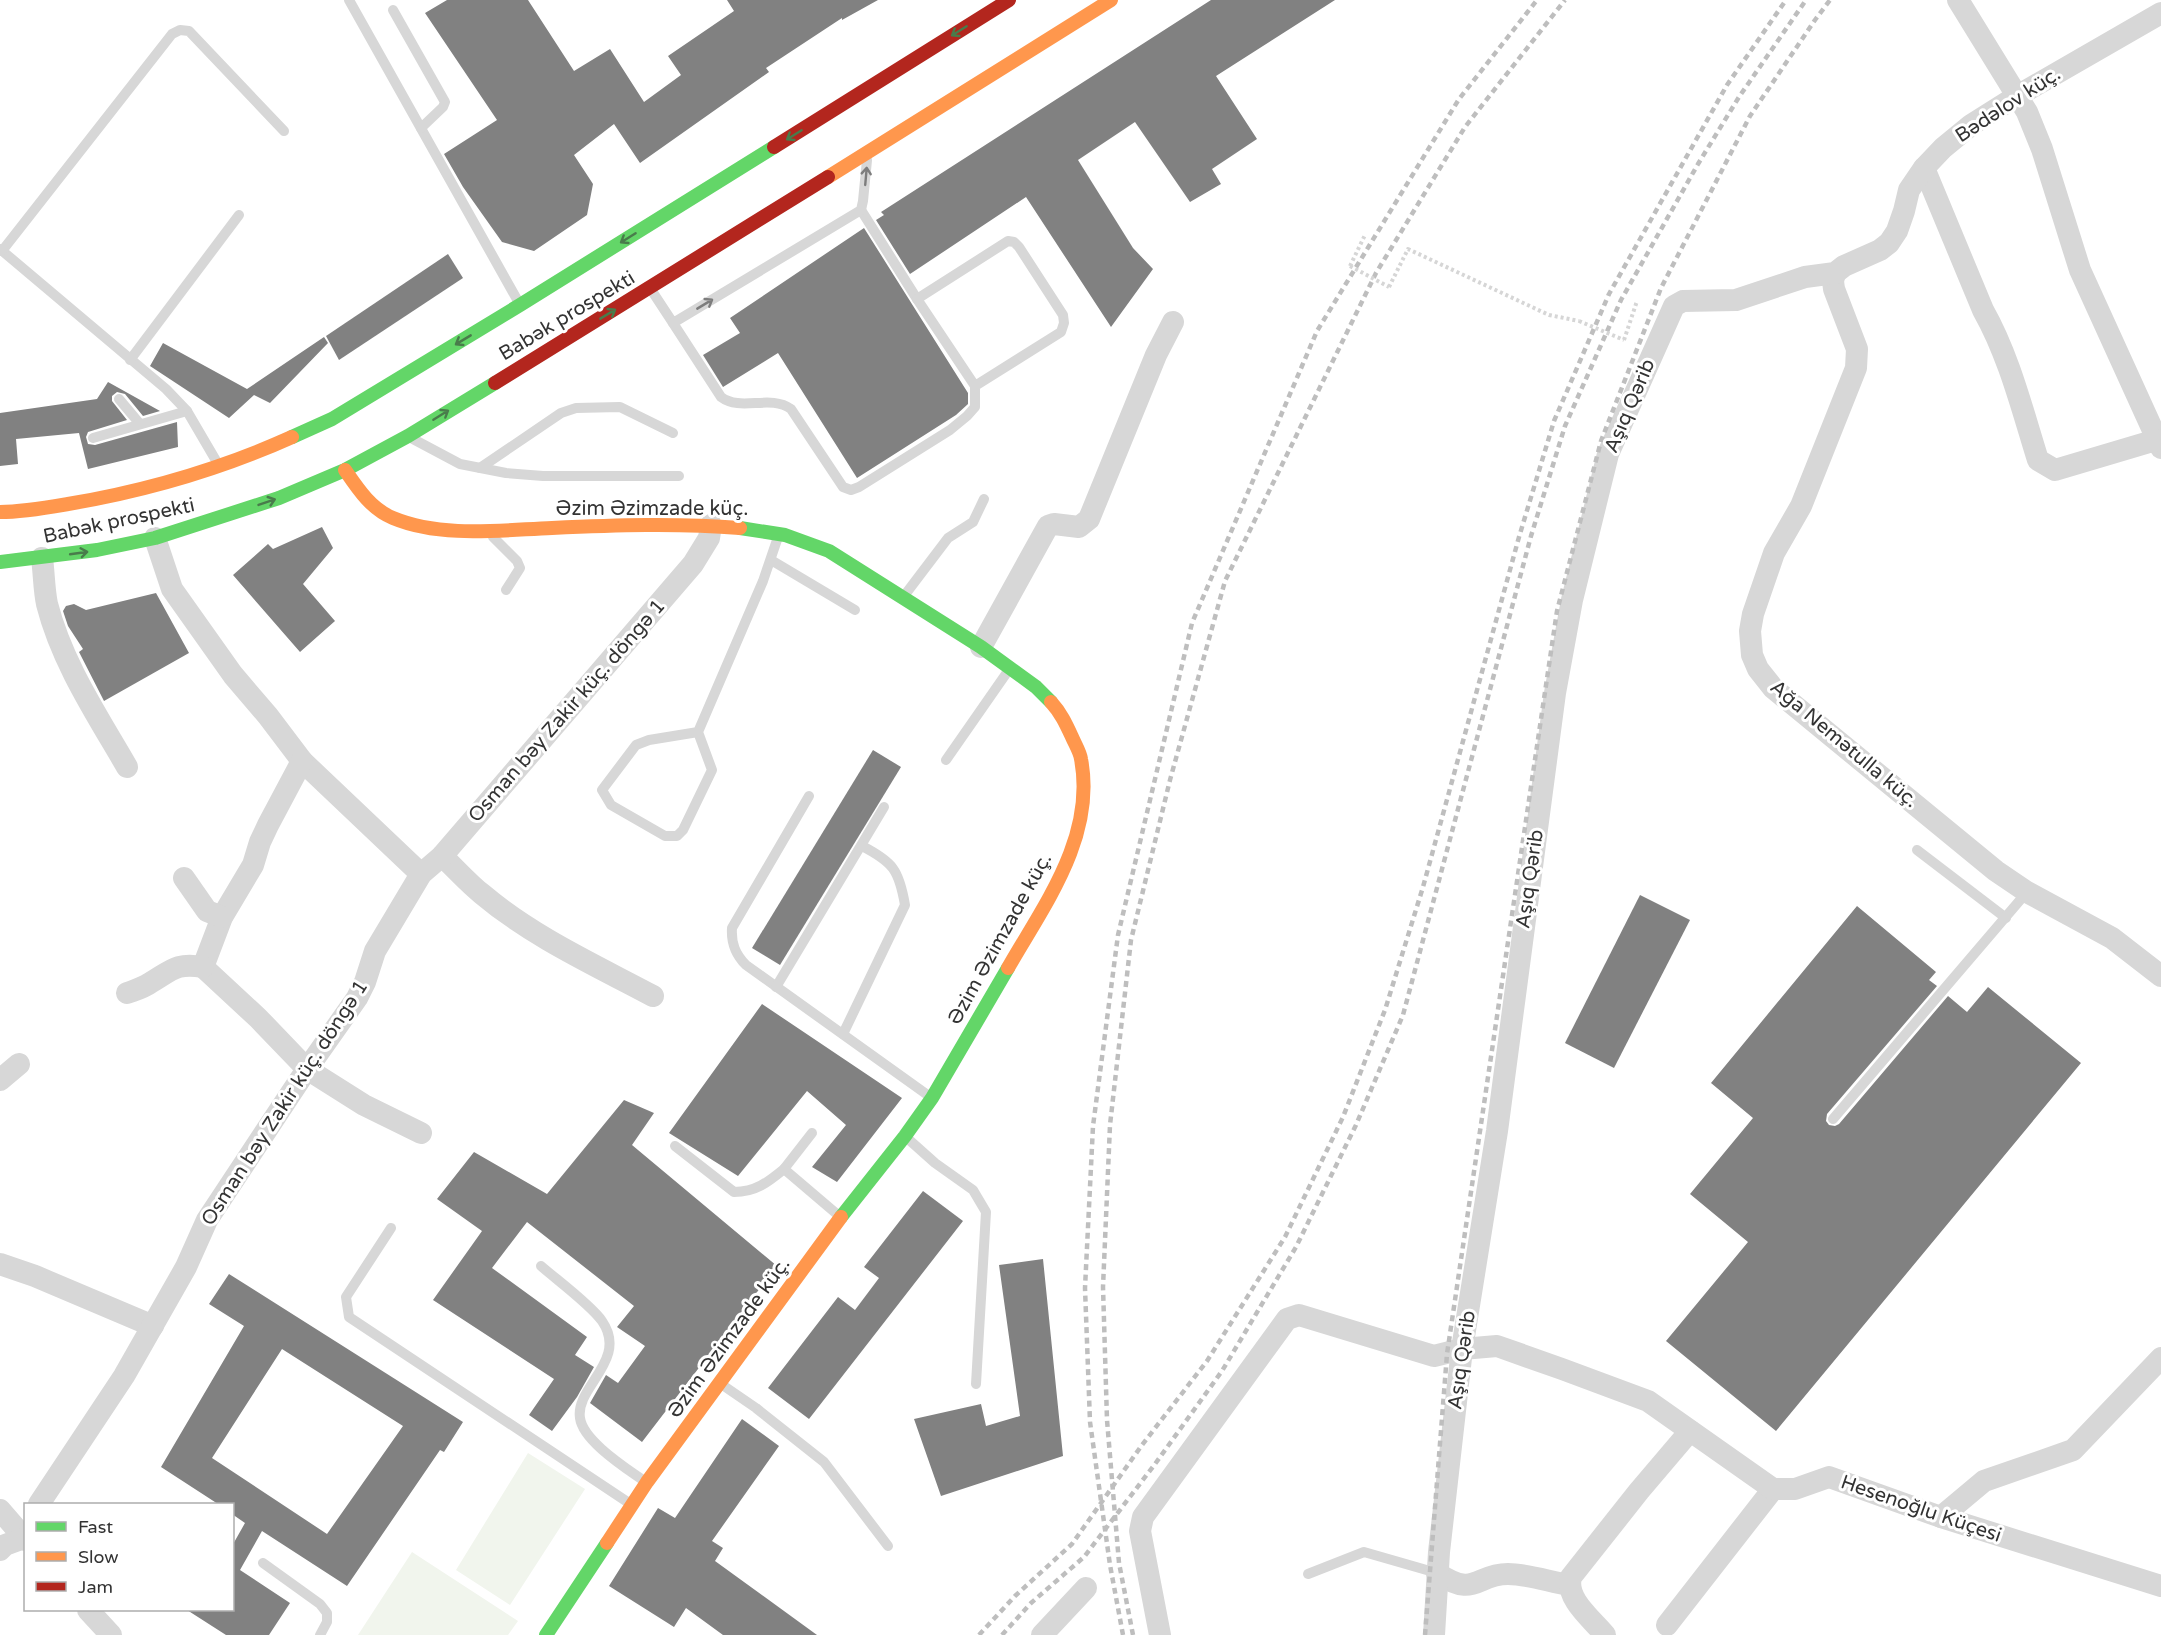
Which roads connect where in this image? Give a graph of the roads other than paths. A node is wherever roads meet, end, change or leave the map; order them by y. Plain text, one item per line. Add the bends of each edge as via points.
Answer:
1 (349, 0) edge
2 (1009, 0) edge
3 (1098, 0) edge
4 (1111, 0) edge
5 (1959, 0) edge
6 (393, 10) dead end
7 (2161, 13) edge
8 (1035, 48) junction
9 (2017, 96) junction
10 (421, 128) junction
11 (284, 131) dead end
12 (868, 152) junction
13 (1924, 168) junction
14 (861, 210) junction
15 (239, 215) dead end
16 (1, 250) edge
17 (1836, 273) junction
18 (650, 288) junction
19 (917, 299) junction
20 (520, 305) junction
21 (1173, 322) dead end
22 (673, 323) junction
23 (130, 360) junction
24 (975, 386) junction
25 (119, 399) dead end
26 (187, 411) junction
27 (140, 424) junction
28 (674, 433) dead end
29 (408, 436) junction
30 (93, 438) dead end
31 (2159, 444) edge
32 (220, 466) junction
33 (480, 468) junction
34 (345, 470) junction
35 (679, 476) dead end
36 (984, 499) dead end
37 (0, 512) edge
38 (711, 525) junction
39 (486, 530) junction
40 (780, 532) junction
41 (155, 538) junction
42 (42, 558) junction
43 (771, 560) junction
44 (0, 562) edge
45 (507, 590) dead end
46 (902, 598) junction
47 (855, 610) dead end
48 (981, 647) junction
49 (1010, 668) junction
50 (698, 732) junction
51 (946, 760) dead end
52 (302, 761) junction
53 (127, 767) dead end
54 (809, 796) dead end
55 (884, 807) dead end
56 (861, 846) junction
57 (1917, 850) dead end
58 (442, 856) junction
59 (421, 873) junction
60 (184, 878) dead end
61 (2027, 892) junction
62 (222, 917) junction
63 (2006, 918) junction
64 (203, 967) junction
65 (2161, 976) edge
66 (776, 987) junction
67 (127, 993) dead end
68 (653, 996) dead end
69 (843, 1034) junction
70 (19, 1064) dead end
71 (307, 1069) junction
72 (0, 1080) edge
73 (932, 1098) junction
74 (1833, 1119) dead end
75 (421, 1133) dead end
76 (812, 1133) dead end
77 (905, 1136) junction
78 (675, 1146) dead end
79 (784, 1169) junction
80 (841, 1217) junction
81 (391, 1228) dead end
82 (0, 1264) edge
83 (541, 1266) dead end
84 (153, 1326) junction
85 (1462, 1349) junction
86 (2161, 1358) edge
87 (721, 1384) junction
88 (976, 1384) dead end
89 (1690, 1431) junction
90 (647, 1482) junction
91 (1773, 1489) junction
92 (40, 1503) edge
93 (632, 1505) junction
94 (0, 1510) edge
95 (1941, 1517) junction
96 (23, 1532) edge
97 (888, 1546) dead end
98 (0, 1550) edge
99 (263, 1563) dead end
100 (1437, 1573) junction
101 (1308, 1574) dead end
102 (1569, 1585) junction
103 (2161, 1586) edge
104 (1086, 1588) dead end
105 (89, 1611) edge
106 (1666, 1625) dead end
107 (111, 1635) edge
108 (320, 1635) edge
109 (546, 1635) edge
110 (1042, 1635) edge
111 (1160, 1635) edge
112 (1434, 1635) edge
113 (1605, 1635) edge

1 - 10 lane
2 -> 20 main road, Babək prospekti
3 - 8 main road
4 - 8 main road, Babək prospekti
5 - 9 street
6 - 10 lane via 445,102
7 - 9 street, Bədəlov küç.
8 - 12 main road, Babək prospekti
9 - 13 street, Bədəlov küç. via 1971,125
9 - 31 street via 2042,149 2080,270
10 - 20 lane
11 - 16 lane via 189,31 180,30 172,34
14 -> 12 lane
12 - 18 main road, Babək prospekti
13 - 17 street, Bədəlov küç. via 1909,190 1897,231 1889,243
13 - 31 street via 1993,327 2038,460 2055,470
14 - 19 lane
22 -> 14 lane
15 - 23 lane
16 - 23 lane
17 - 61 street, Ağa Nemətulla küç. via 1834,289 1857,349 1856,368 1801,506 1774,553 1753,614 1752,655 1773,688 1996,871
17 - 85 street, Aşıq Qərib via 1805,277 1736,300 1683,300 1674,306 1608,454 1572,600 1555,693 1497,1131
18 - 22 lane
29 -> 18 main road, Babək prospekti
19 - 24 lane
19 - 24 lane via 1008,241 1019,247 1063,315 1064,323 1061,332
20 -> 32 main road, Babək prospekti via 332,419 285,442
21 - 48 street via 1089,519 1079,527 1048,526
22 - 24 lane via 721,397 731,402 775,402 791,409 843,487 851,490 860,488 967,416 975,406
23 - 26 lane
25 - 27 lane
26 - 27 lane
26 - 32 lane
27 - 30 lane
28 - 33 lane via 620,407 569,410
29 - 33 lane via 460,464
29 - 34 main road, Babək prospekti
32 - 37 main road, Babək prospekti via 87,501
33 - 35 lane via 543,476
34 - 39 main road, Əzim Əzimzade küç. via 376,508 393,518 418,526
41 -> 34 main road, Babək prospekti via 279,498
36 - 46 lane via 975,519 948,538
38 - 39 main road, Əzim Əzimzade küç.
38 - 40 main road, Əzim Əzimzade küç.
38 - 58 street, Osman bəy Zakir küç. döngə 1 via 709,537 693,564
39 - 45 lane via 520,568
40 - 43 lane
40 - 46 main road, Əzim Əzimzade küç. via 829,551
42 -> 41 main road, Babək prospekti
41 - 52 street via 172,589 233,675
42 - 44 main road, Babək prospekti
42 - 53 street via 47,602 65,653
43 - 47 lane
43 - 50 lane
46 - 48 main road, Əzim Əzimzade küç.
48 - 49 main road, Əzim Əzimzade küç.
49 - 51 lane
49 - 73 main road, Əzim Əzimzade küç. via 1061,713 1073,735 1081,756 1081,817 1063,873
50 - 50 lane via 636,745 602,790 611,805 665,836 677,836 712,770
52 - 59 street
52 - 62 street via 268,825 253,865
54 - 66 lane via 732,928 731,941 741,960
55 - 56 lane
56 - 66 lane
56 - 69 lane via 883,857 893,868 902,882 905,905
57 - 63 lane
58 - 59 street, Osman bəy Zakir küç. döngə 1
58 - 68 street via 481,894 523,924
59 - 71 street, Osman bəy Zakir küç. döngə 1 via 375,951 357,998
60 - 62 street via 207,911
61 - 63 lane
61 - 65 street, Ağa Nemətulla küç. via 2112,938
62 - 64 street
63 - 74 lane
64 - 67 street via 174,967
64 - 71 street
66 - 69 lane
69 - 73 lane
70 - 72 street
71 - 75 street via 364,1105
71 - 84 street, Osman bəy Zakir küç. döngə 1 via 207,1220
73 - 77 main road, Əzim Əzimzade küç.
76 - 79 lane
77 - 80 main road, Əzim Əzimzade küç.
77 - 88 lane via 973,1190 986,1212
78 - 79 lane via 734,1192 754,1190
79 - 80 lane
80 - 87 main road, Əzim Əzimzade küç.
81 - 93 lane via 346,1297 349,1317
82 - 84 street
83 - 90 lane via 603,1321 609,1339 609,1354 583,1401 579,1417 606,1454
84 - 92 street, Osman bəy Zakir küç. döngə 1
85 - 89 street via 1497,1346 1562,1369 1648,1401
85 - 100 street, Aşıq Qərib
85 - 111 street via 1434,1356 1299,1315 1287,1319 1143,1517 1140,1532
86 - 95 street via 2073,1450 1984,1481
87 - 90 main road, Əzim Əzimzade küç.
87 - 97 lane via 824,1462
89 - 91 street
89 - 102 street via 1571,1577
90 - 93 main road, Əzim Əzimzade küç.
91 - 95 street, Hesenoğlu Küçesi via 1795,1489 1829,1477
91 - 106 street
93 - 109 main road, Əzim Əzimzade küç.
94 - 96 street
95 - 103 street, Hesenoğlu Küçesi
96 - 98 street
99 - 108 lane via 327,1612
100 - 101 lane via 1364,1552
100 - 102 street via 1458,1585 1507,1574
100 - 112 street, Aşıq Qərib
102 - 113 street via 1572,1595
104 - 110 street
105 - 107 street

